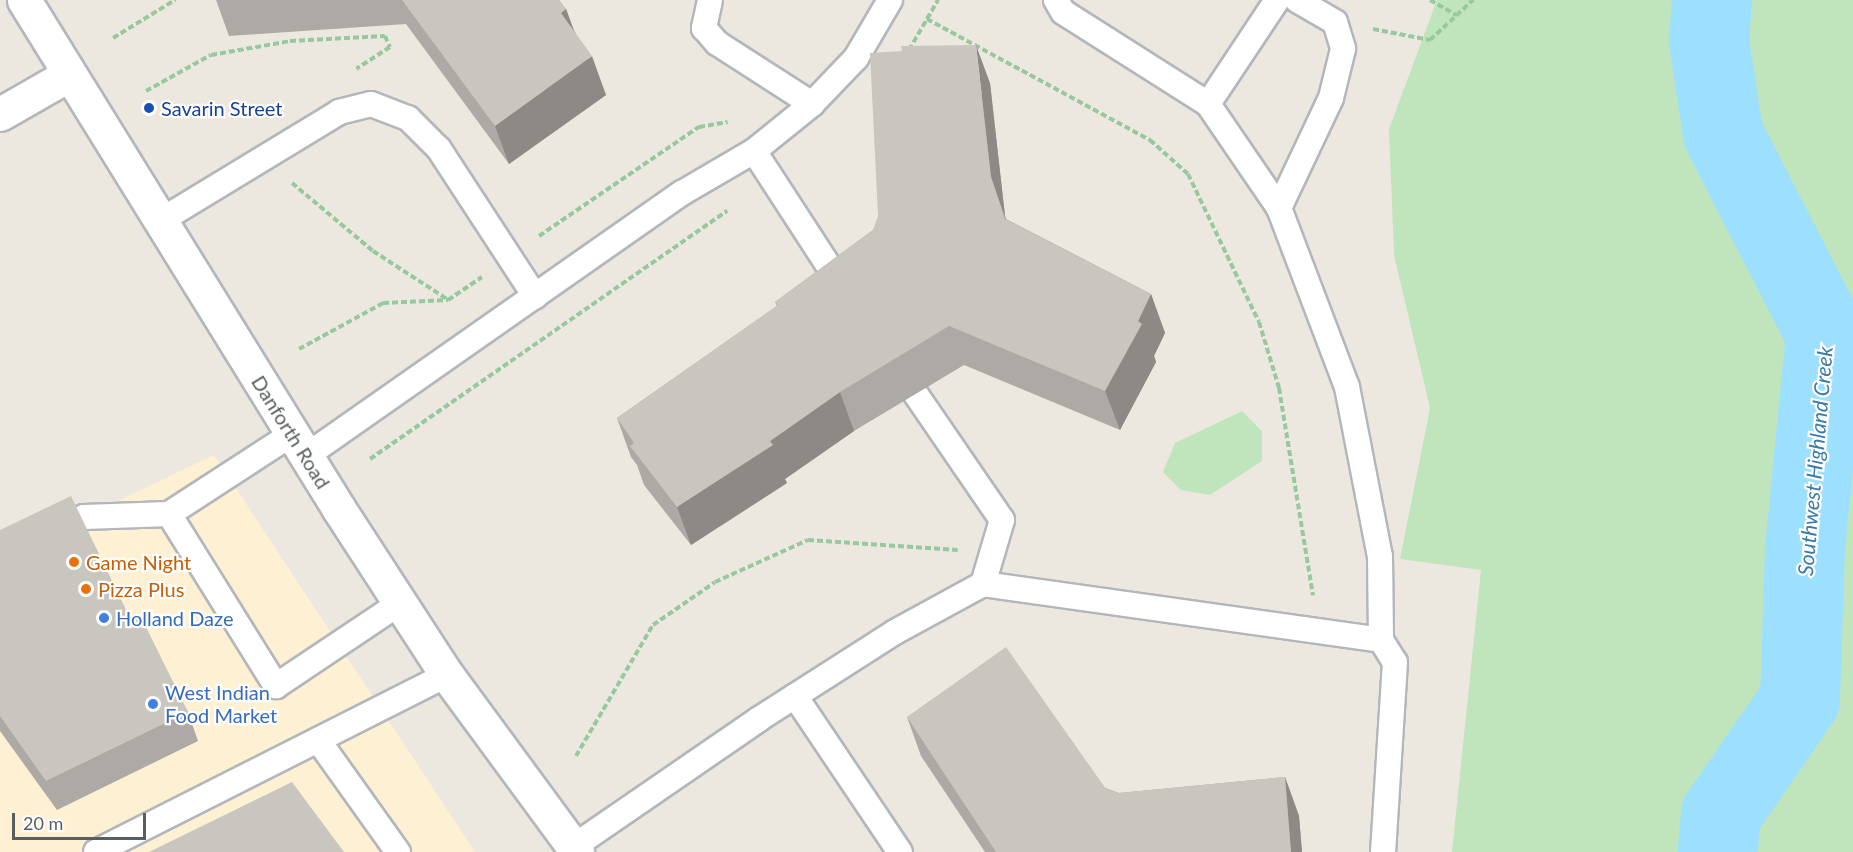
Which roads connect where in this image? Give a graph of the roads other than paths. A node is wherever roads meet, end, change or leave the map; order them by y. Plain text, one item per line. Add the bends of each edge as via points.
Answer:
1 (24, 0) edge
2 (710, 0) edge
3 (890, 0) edge
4 (1056, 0) edge
5 (1277, 0) edge
6 (1297, 0) edge
7 (68, 75) junction
8 (812, 104) junction
9 (1208, 104) junction
10 (0, 114) edge
11 (754, 151) junction
12 (1279, 208) junction
13 (160, 221) junction
14 (535, 296) junction
15 (850, 298) edge
16 (915, 393) dead end
17 (299, 445) junction
18 (169, 514) junction
19 (0, 559) edge
20 (983, 584) junction
21 (400, 603) junction
22 (1381, 640) junction
23 (447, 675) junction
24 (795, 696) junction
25 (318, 740) junction
26 (575, 850) edge
27 (96, 852) edge
28 (398, 852) edge
29 (900, 852) edge
30 (1383, 852) edge

1 - 7 main road, Danforth Road
2 - 8 lane via 704,28 717,43
3 - 8 lane via 856,58
4 - 9 lane via 1063,12
5 - 9 lane
6 - 12 lane via 1335,22 1343,49 1330,98
7 - 10 main road
7 - 13 main road, Danforth Road
8 - 11 lane
9 - 12 lane
11 - 14 lane via 682,193
11 - 15 lane
12 - 22 lane via 1347,387 1380,556
13 - 14 lane via 339,112 371,104 408,118 439,149
13 - 17 main road, Danforth Road
14 - 17 lane
16 - 20 lane via 1002,520
17 - 18 lane
17 - 21 main road, Danforth Road
18 - 19 lane via 84,517
18 - 21 lane via 276,686
20 - 22 lane
20 - 24 lane
21 - 23 main road, Danforth Road
22 - 30 lane via 1395,662
23 - 25 lane
23 - 26 main road, Danforth Road
24 - 26 lane
24 - 29 lane
25 - 27 lane
25 - 28 lane

